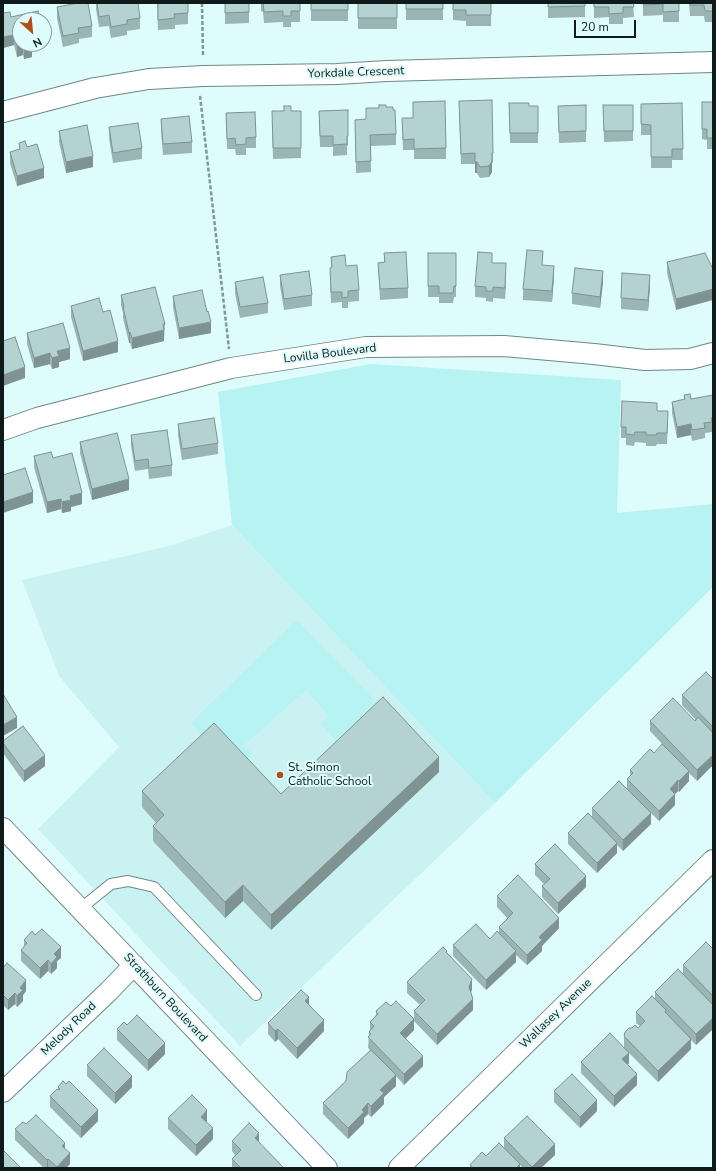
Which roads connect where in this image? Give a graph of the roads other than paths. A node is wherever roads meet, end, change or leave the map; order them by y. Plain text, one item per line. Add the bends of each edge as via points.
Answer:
1 (713, 62) edge
2 (3, 112) edge
3 (713, 353) edge
4 (3, 430) edge
5 (3, 828) edge
6 (713, 860) edge
7 (80, 909) junction
8 (134, 965) junction
9 (256, 995) dead end
10 (3, 1092) edge
11 (327, 1168) edge
12 (399, 1168) edge

1 - 2 street, Yorkdale Crescent via 149,79 95,88
3 - 4 street, Lovilla Boulevard via 690,359 645,360 504,346 366,347 231,368 37,418
5 - 7 street, Strathburn Boulevard
6 - 12 street, Wallasey Avenue
7 - 8 street, Strathburn Boulevard
7 - 9 lane via 111,884 128,881 154,887
8 - 10 street, Melody Road
8 - 11 street, Strathburn Boulevard

